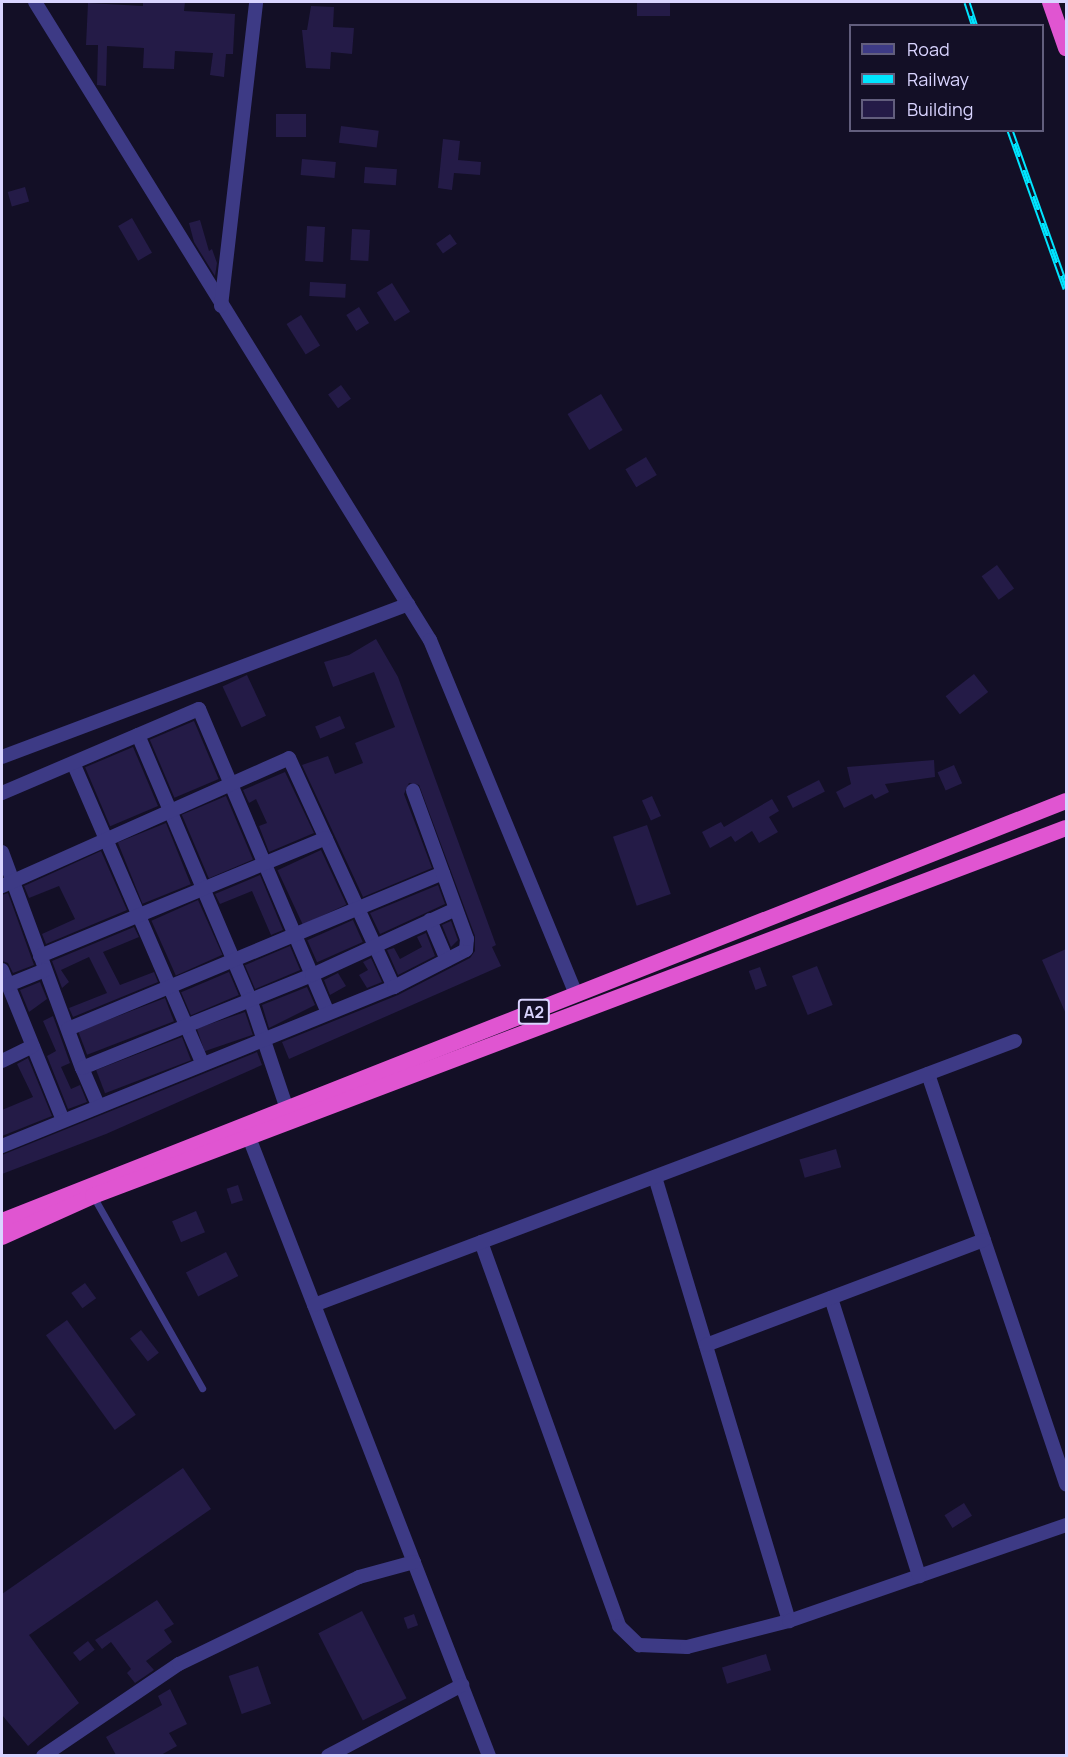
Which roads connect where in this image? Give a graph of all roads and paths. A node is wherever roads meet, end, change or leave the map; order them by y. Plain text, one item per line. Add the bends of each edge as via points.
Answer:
1 (35, 2) edge
2 (256, 2) edge
3 (1050, 2) edge
4 (1066, 48) edge
5 (221, 306) junction
6 (408, 604) junction
7 (138, 735) junction
8 (2, 757) edge
9 (74, 765) junction
10 (231, 783) junction
11 (413, 791) dead end
12 (2, 793) edge
13 (1066, 801) edge
14 (170, 811) junction
15 (1066, 828) edge
16 (106, 838) junction
17 (326, 838) junction
18 (2, 852) edge
19 (265, 863) junction
20 (443, 873) junction
21 (7, 883) edge
22 (203, 889) junction
23 (358, 909) junction
24 (456, 909) junction
25 (140, 916) junction
26 (430, 920) junction
27 (296, 937) junction
28 (374, 945) junction
29 (40, 956) junction
30 (447, 960) junction
31 (234, 962) junction
32 (2, 970) edge
33 (45, 970) junction
34 (312, 975) junction
35 (8, 985) junction
36 (170, 987) junction
37 (393, 987) junction
38 (576, 995) junction
39 (250, 999) junction
40 (328, 1014) junction
41 (186, 1025) junction
42 (68, 1029) junction
43 (263, 1037) junction
44 (1015, 1041) dead end
45 (33, 1046) junction
46 (2, 1061) edge
47 (202, 1062) junction
48 (82, 1068) junction
49 (928, 1074) junction
50 (98, 1105) junction
51 (287, 1109) junction
52 (63, 1120) junction
53 (250, 1140) junction
54 (2, 1146) edge
55 (655, 1177) junction
56 (93, 1197) junction
57 (2, 1221) edge
58 (2, 1237) edge
59 (984, 1240) junction
60 (481, 1242) junction
61 (831, 1298) junction
62 (314, 1305) junction
63 (706, 1345) junction
64 (202, 1388) dead end
65 (1066, 1484) edge
66 (1066, 1525) edge
67 (414, 1562) junction
68 (919, 1576) junction
69 (789, 1621) junction
70 (462, 1684) junction
71 (43, 1755) edge
72 (328, 1755) edge
73 (489, 1755) edge

1 - 5 street
2 - 5 street
3 - 4 highway
5 - 6 street
6 - 8 street
6 - 38 street via 430,640
7 - 9 street
7 - 10 street via 199,709
7 - 14 street
9 - 12 street
9 - 16 street
10 - 14 street
10 - 17 street via 289,758
10 - 19 street
11 - 20 street
13 - 38 highway, A2
14 - 16 street
14 - 22 street
15 - 53 highway, A2
16 - 21 street
16 - 25 street
17 - 19 street
17 - 23 street
18 - 21 street
19 - 22 street
19 - 27 street
20 - 23 street
20 - 24 street
21 - 29 street
22 - 25 street
22 - 31 street
23 - 27 street
23 - 28 street
24 - 26 street
24 - 30 street via 468,945
25 - 29 street
25 - 36 street
26 - 28 street
26 - 30 street
27 - 31 street
27 - 34 street
28 - 34 street
28 - 37 street
29 - 33 street
30 - 37 street
31 - 36 street
31 - 39 street
32 - 35 street
33 - 35 street
33 - 42 street
34 - 39 street
34 - 40 street
35 - 45 street
36 - 41 street
36 - 42 street
37 - 40 street
38 - 51 highway, A2
39 - 41 street
39 - 43 street
40 - 43 street
41 - 47 street
41 - 48 street
42 - 48 street
43 - 47 street
43 - 51 street
44 - 49 street
45 - 46 street
45 - 52 street
47 - 50 street
48 - 50 street
49 - 55 street
49 - 59 street
50 - 52 street
51 - 57 highway, A2
52 - 54 street
53 - 56 highway, A2
53 - 62 street
55 - 60 street
55 - 63 street
56 - 58 highway, A2
56 - 64 lane
59 - 61 street
59 - 65 street
60 - 62 street
60 - 69 street via 619,1626 639,1645 660,1649 687,1647
61 - 63 street
61 - 68 street
62 - 67 street
63 - 69 street
66 - 68 street
67 - 70 street
67 - 71 street via 359,1577 178,1664
68 - 69 street
70 - 72 street
70 - 73 street

